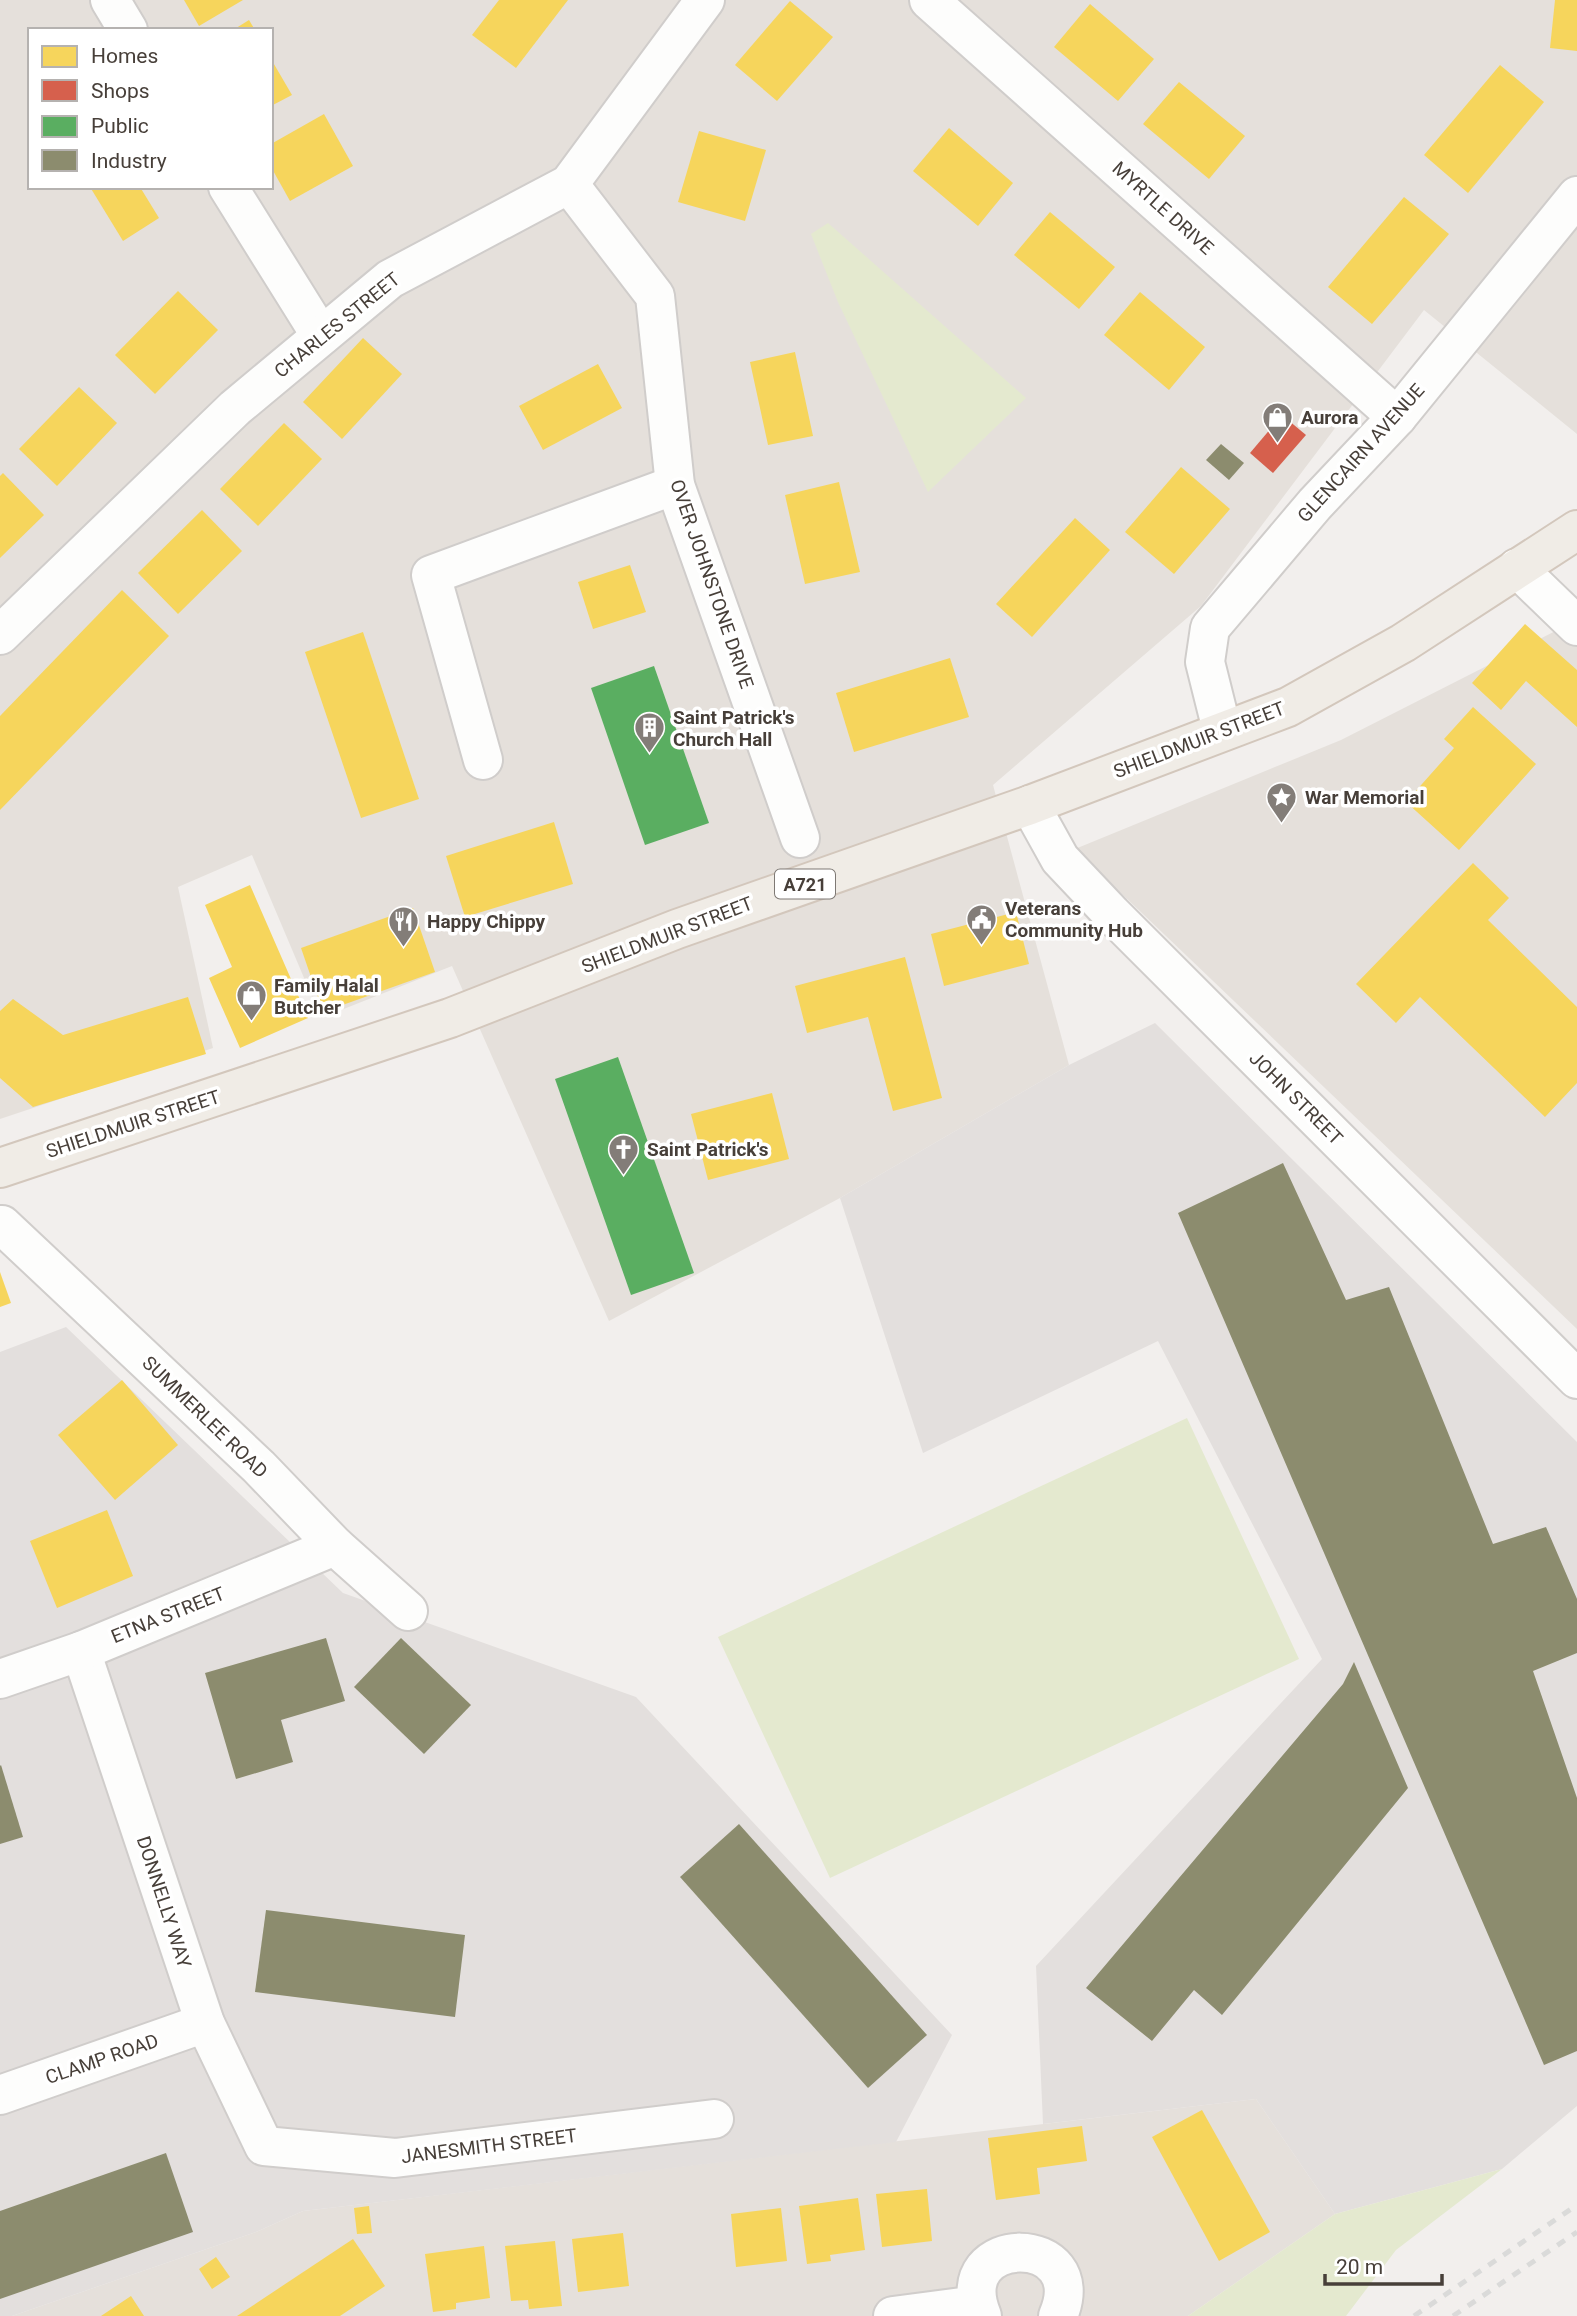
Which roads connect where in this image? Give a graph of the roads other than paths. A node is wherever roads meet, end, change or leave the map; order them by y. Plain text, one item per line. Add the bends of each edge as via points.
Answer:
1 (110, 0) edge
2 (705, 0) edge
3 (929, 0) edge
4 (127, 28) edge
5 (569, 184) junction
6 (229, 189) edge
7 (1577, 197) edge
8 (321, 336) junction
9 (1396, 417) junction
10 (675, 485) junction
11 (1577, 530) edge
12 (1517, 568) junction
13 (1577, 626) edge
14 (0, 635) edge
15 (1222, 730) junction
16 (483, 760) dead end
17 (1030, 806) junction
18 (800, 838) dead end
19 (0, 1168) edge
20 (2, 1225) edge
21 (1577, 1379) edge
22 (335, 1546) junction
23 (408, 1611) dead end
24 (81, 1651) junction
25 (0, 1679) edge
26 (205, 2023) junction
27 (0, 2095) edge
28 (714, 2119) dead end
29 (264, 2146) joint
30 (980, 2310) edge
31 (893, 2316) edge
32 (1058, 2316) edge

1 - 4 street
2 - 5 street, CHARLES STREET
3 - 9 street, MYRTLE DRIVE
5 - 8 street, CHARLES STREET via 390,279
5 - 10 street, OVER JOHNSTONE DRIVE via 655,296
6 - 8 street
7 - 9 street, GLENCAIRN AVENUE
8 - 14 street, CHARLES STREET via 235,408
9 - 15 street, GLENCAIRN AVENUE via 1210,628 1205,662
10 - 16 street via 431,575
10 - 18 street, OVER JOHNSTONE DRIVE
11 - 12 main road, SHIELDMUIR STREET / A721
12 - 13 street
12 - 15 main road, SHIELDMUIR STREET / A721 via 1403,643 1300,701
15 - 17 main road, SHIELDMUIR STREET / A721
17 - 19 main road, SHIELDMUIR STREET / A721 via 677,929 450,1018
17 - 21 street, JOHN STREET via 1060,859 1112,914
20 - 22 street, SUMMERLEE ROAD via 259,1467
22 - 23 street, SUMMERLEE ROAD
22 - 24 street, ETNA STREET
24 - 25 street, ETNA STREET
24 - 26 street, DONNELLY WAY
26 - 27 street, CLAMP ROAD
26 - 29 street, DONNELLY WAY
28 - 29 street, JANESMITH STREET via 395,2158
30 - 31 street
30 - 32 street via 976,2290 985,2268 1014,2251 1030,2252 1058,2272 1064,2288

